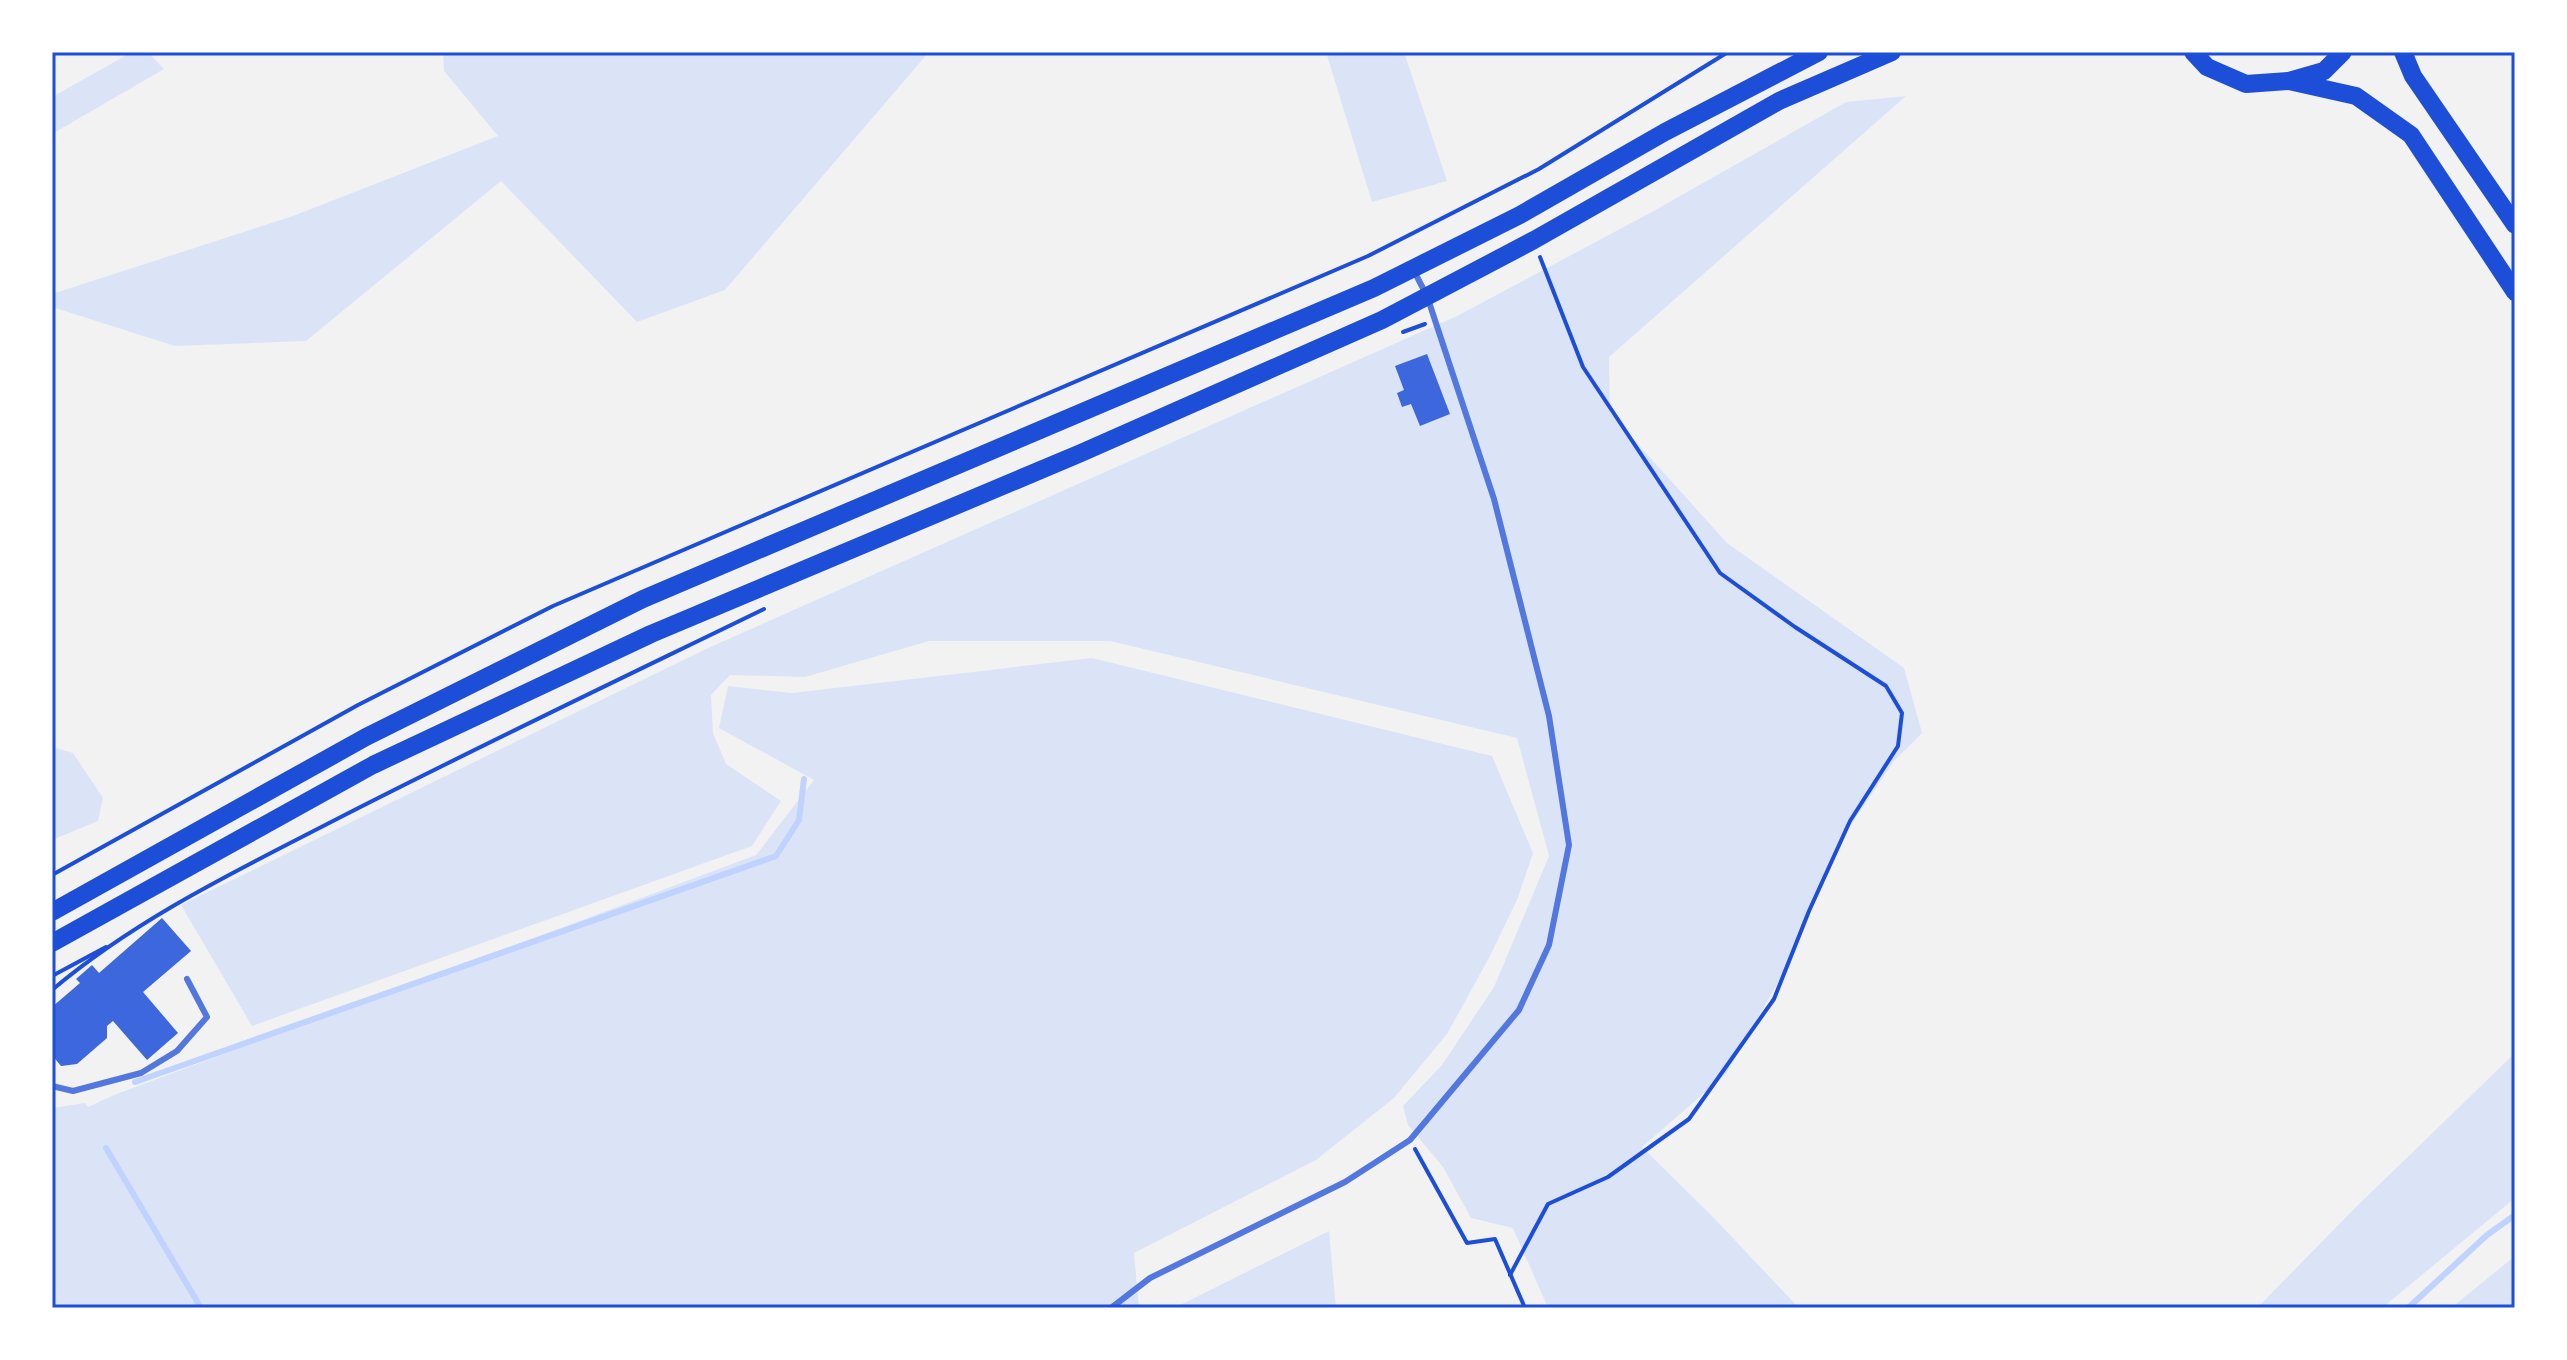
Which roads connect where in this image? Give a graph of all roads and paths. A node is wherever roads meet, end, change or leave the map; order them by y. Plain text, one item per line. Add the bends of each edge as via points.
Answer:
1 (1728, 52) edge
2 (1819, 52) edge
3 (1892, 52) edge
4 (2193, 52) edge
5 (2343, 52) edge
6 (2403, 52) edge
7 (2289, 81) junction
8 (2515, 225) edge
9 (1534, 240) junction
10 (1413, 269) junction
11 (2515, 292) edge
12 (1427, 296) junction
13 (1435, 320) junction
14 (1394, 336) dead end
15 (764, 609) dead end
16 (52, 875) edge
17 (52, 912) edge
18 (133, 932) junction
19 (52, 943) edge
20 (52, 976) edge
21 (187, 979) dead end
22 (52, 990) edge
23 (52, 1086) edge
24 (1410, 1140) junction
25 (1510, 1275) junction
26 (1111, 1308) edge
27 (1525, 1308) edge

1 - 16 path via 1539,169 1368,256 553,606 358,705
2 - 10 main road
3 - 9 main road via 1779,101
4 - 7 main road via 2207,67 2246,84
5 - 7 main road via 2324,71
6 - 8 main road via 2413,76
7 - 11 main road via 2356,96 2411,135
9 - 12 main road
9 - 25 path via 1583,367 1720,573 1886,686 1902,713 1898,746 1850,821 1774,999 1689,1119 1608,1177 1548,1204
10 - 12 lane
10 - 17 main road via 643,599 366,737
12 - 13 lane
12 - 19 main road via 1081,453 638,641 373,765
13 - 14 path
13 - 24 lane via 1494,499 1549,716 1569,845 1549,945 1519,1010
15 - 18 path via 190,894
18 - 20 path
18 - 22 path
21 - 23 lane via 207,1017 177,1051 141,1073 73,1091
24 - 25 path via 1467,1243 1495,1239
24 - 26 lane via 1345,1182 1150,1278
25 - 27 path

